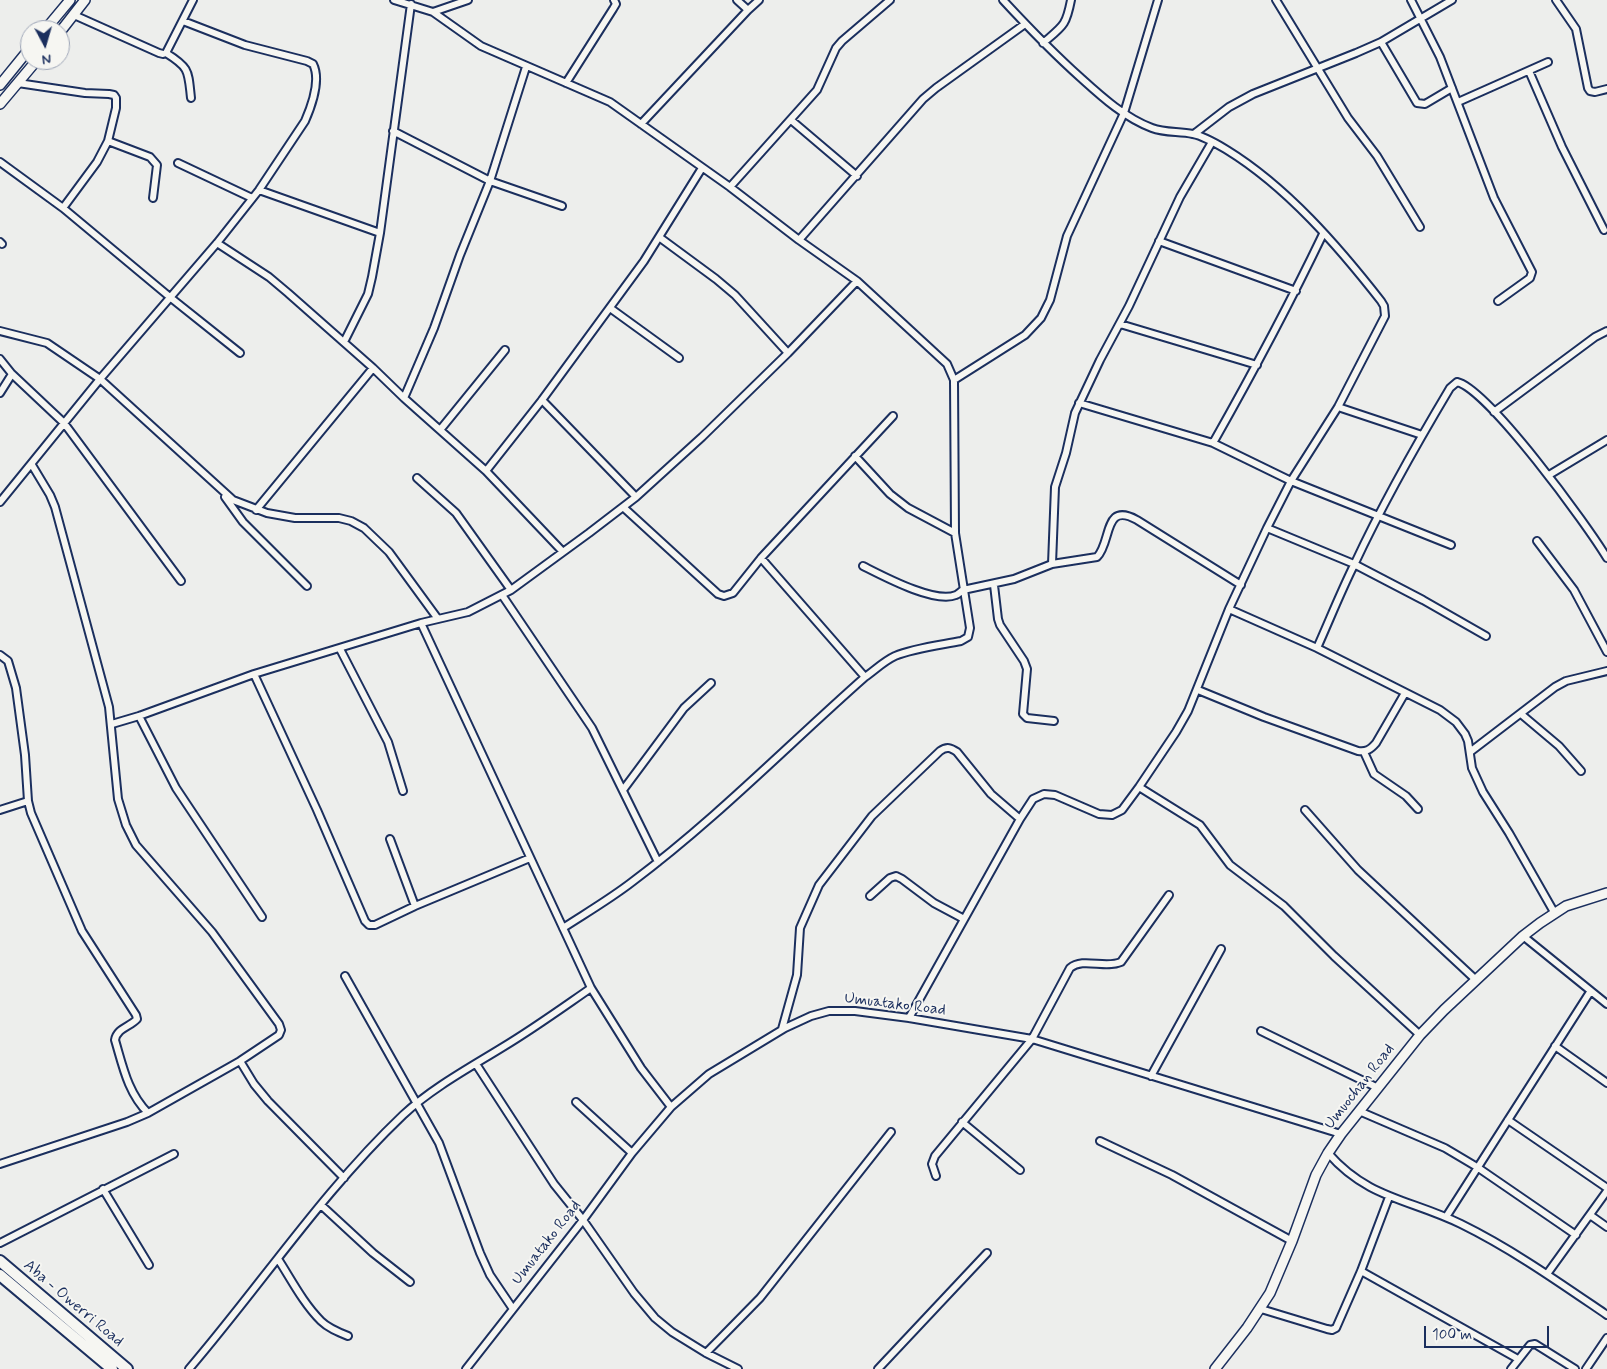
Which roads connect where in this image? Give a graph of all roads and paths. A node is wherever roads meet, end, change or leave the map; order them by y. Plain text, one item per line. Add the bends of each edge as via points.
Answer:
1 (70, 0) edge
2 (85, 0) edge
3 (193, 0) edge
4 (394, 0) edge
5 (468, 0) edge
6 (614, 0) edge
7 (737, 0) edge
8 (760, 0) edge
9 (890, 0) edge
10 (1003, 0) edge
11 (1071, 0) edge
12 (1158, 0) edge
13 (1276, 0) edge
14 (1411, 0) edge
15 (1452, 0) edge
16 (1556, 0) edge
17 (410, 4) junction
18 (748, 10) junction
19 (433, 12) junction
20 (74, 14) junction
21 (1421, 19) junction
22 (53, 20) edge
23 (69, 20) edge
24 (183, 21) junction
25 (1025, 24) junction
26 (1381, 42) junction
27 (1043, 43) junction
28 (166, 53) junction
29 (20, 60) edge
30 (1548, 62) dead end
31 (526, 67) junction
32 (1318, 68) junction
33 (29, 70) edge
34 (1529, 71) junction
35 (18, 83) junction
36 (566, 83) junction
37 (0, 84) edge
38 (1452, 88) junction
39 (1607, 88) edge
40 (191, 98) dead end
41 (1, 100) edge
42 (1458, 102) junction
43 (1124, 113) junction
44 (791, 120) junction
45 (641, 124) junction
46 (393, 131) junction
47 (1194, 134) junction
48 (108, 141) junction
49 (1212, 142) junction
50 (0, 162) edge
51 (178, 163) dead end
52 (702, 168) junction
53 (857, 176) junction
54 (490, 181) junction
55 (730, 187) junction
56 (259, 190) junction
57 (154, 198) dead end
58 (252, 198) junction
59 (562, 206) dead end
60 (63, 208) junction
61 (1420, 227) dead end
62 (1604, 230) dead end
63 (380, 233) junction
64 (1323, 234) junction
65 (659, 236) junction
66 (799, 240) junction
67 (1159, 241) junction
68 (217, 243) junction
69 (857, 281) junction
70 (1296, 291) junction
71 (171, 298) junction
72 (1498, 301) dead end
73 (610, 308) junction
74 (1120, 324) junction
75 (0, 331) edge
76 (1607, 331) edge
77 (344, 342) junction
78 (505, 350) dead end
79 (240, 353) dead end
80 (788, 353) junction
81 (679, 358) dead end
82 (0, 359) edge
83 (1256, 365) junction
84 (373, 368) junction
85 (12, 374) junction
86 (100, 379) junction
87 (954, 380) junction
88 (0, 393) edge
89 (404, 398) junction
90 (542, 400) junction
91 (1079, 403) junction
92 (1338, 407) junction
93 (1494, 412) junction
94 (893, 416) dead end
95 (64, 423) junction
96 (440, 430) junction
97 (1422, 435) junction
98 (1607, 440) edge
99 (1212, 443) junction
100 (855, 456) junction
101 (32, 465) junction
102 (486, 471) junction
103 (1549, 475) junction
104 (417, 478) dead end
105 (1291, 481) junction
106 (221, 490) junction
107 (636, 497) junction
108 (0, 502) edge
109 (623, 507) junction
110 (256, 510) junction
111 (1378, 516) junction
112 (1267, 528) junction
113 (955, 533) junction
114 (1537, 541) dead end
115 (1451, 545) dead end
116 (1604, 547) edge
117 (563, 552) junction
118 (762, 558) junction
119 (1607, 558) edge
120 (1052, 564) junction
121 (1354, 564) junction
122 (863, 566) dead end
123 (181, 581) dead end
124 (994, 585) junction
125 (1240, 585) junction
126 (307, 586) dead end
127 (510, 590) junction
128 (963, 590) junction
129 (502, 595) junction
130 (1230, 609) junction
131 (438, 619) junction
132 (421, 623) junction
133 (1486, 636) dead end
134 (340, 648) junction
135 (1317, 648) junction
136 (1607, 652) edge
137 (0, 655) edge
138 (1607, 671) edge
139 (254, 674) junction
140 (866, 677) junction
141 (711, 684) dead end
142 (1198, 690) junction
143 (1405, 693) junction
144 (1521, 714) junction
145 (139, 716) junction
146 (1054, 721) dead end
147 (112, 724) junction
148 (1364, 752) junction
149 (1470, 752) junction
150 (1581, 771) dead end
151 (1140, 788) junction
152 (623, 790) junction
153 (403, 791) dead end
154 (28, 801) junction
155 (1418, 809) dead end
156 (0, 810) edge
157 (1305, 810) dead end
158 (1020, 819) junction
159 (390, 839) dead end
160 (530, 858) junction
161 (658, 862) junction
162 (1607, 893) edge
163 (1169, 895) dead end
164 (870, 896) dead end
165 (415, 906) junction
166 (1554, 912) junction
167 (262, 917) dead end
168 (964, 919) junction
169 (562, 928) junction
170 (1523, 936) junction
171 (1221, 949) dead end
172 (344, 976) dead end
173 (1476, 980) junction
174 (591, 988) junction
175 (1590, 992) junction
176 (1607, 1004) edge
177 (909, 1018) junction
178 (782, 1029) junction
179 (1261, 1031) dead end
180 (1420, 1035) junction
181 (1032, 1039) junction
182 (1555, 1046) junction
183 (240, 1061) junction
184 (476, 1064) junction
185 (1151, 1076) junction
186 (1607, 1083) edge
187 (1378, 1088) junction
188 (576, 1102) dead end
189 (417, 1103) junction
190 (670, 1107) junction
191 (1360, 1111) junction
192 (148, 1113) junction
193 (1508, 1120) junction
194 (962, 1122) junction
195 (891, 1132) dead end
196 (1341, 1134) junction
197 (1100, 1141) dead end
198 (632, 1153) junction
199 (1328, 1153) junction
200 (174, 1154) dead end
201 (0, 1164) edge
202 (1478, 1168) junction
203 (1020, 1170) dead end
204 (936, 1176) dead end
205 (344, 1178) junction
206 (103, 1189) junction
207 (1607, 1190) edge
208 (1388, 1197) junction
209 (321, 1205) junction
210 (1590, 1215) junction
211 (1446, 1217) junction
212 (583, 1220) junction
213 (1607, 1226) edge
214 (1576, 1235) junction
215 (1292, 1240) junction
216 (0, 1243) edge
217 (986, 1253) dead end
218 (278, 1259) junction
219 (0, 1261) edge
220 (149, 1265) dead end
221 (1360, 1271) junction
222 (0, 1274) edge
223 (1547, 1274) junction
224 (410, 1282) dead end
225 (513, 1309) junction
226 (1260, 1309) junction
227 (1607, 1315) edge
228 (348, 1336) dead end
229 (1607, 1338) edge
230 (706, 1353) junction
231 (1518, 1359) junction
232 (112, 1369) edge
233 (127, 1369) edge
234 (189, 1369) edge
235 (466, 1369) edge
236 (738, 1369) edge
237 (878, 1369) edge
238 (1215, 1369) edge
239 (1511, 1369) edge
240 (1575, 1369) edge
241 (1586, 1369) edge

1 - 22 street
2 - 20 street
3 - 24 street
4 - 17 street
5 - 19 street
6 - 36 street via 614,10
7 - 18 street
8 - 18 street
9 - 44 street via 836,48 817,90
10 - 25 street
11 - 27 street via 1067,20
12 - 43 street
13 - 32 street
14 - 21 street
15 - 21 street
16 - 39 street via 1576,29 1588,88 1595,92
17 - 19 street
17 - 46 street
18 - 45 street
19 - 31 street via 481,46
20 - 23 street
20 - 28 street via 159,53
21 - 26 street
21 - 38 street
24 - 28 street
24 - 56 street via 245,45 313,64 317,75 305,121
25 - 27 street
25 - 53 street via 923,99
26 - 32 street
26 - 38 street via 1417,103 1425,104
27 - 43 street
28 - 40 street via 186,68
29 - 37 street
30 - 34 street
31 - 36 street
31 - 54 street
32 - 47 street via 1253,94 1229,107
32 - 61 street
33 - 35 street
34 - 42 street
34 - 62 street via 1562,147
35 - 41 street
35 - 48 street via 114,95 116,108
36 - 45 street via 610,102
38 - 42 street
42 - 72 street via 1490,190 1532,272 1530,278
43 - 47 street via 1152,128
43 - 87 street via 1067,236 1042,318 1025,336
44 - 53 street
44 - 55 street
45 - 52 street
46 - 54 street
46 - 63 street
47 - 49 street
48 - 57 street via 154,160 157,165
48 - 60 street via 97,162
49 - 64 street via 1262,175
49 - 67 street
50 - 60 street
51 - 58 street
52 - 55 street
52 - 65 street
53 - 66 street
54 - 59 street
54 - 89 street
55 - 66 street
56 - 58 street
56 - 63 street
58 - 68 street
60 - 71 street
63 - 77 street via 368,294
64 - 70 street
64 - 92 street via 1342,252 1381,301 1385,311 1383,322
65 - 73 street
65 - 80 street via 735,295
66 - 69 street
67 - 70 street
67 - 74 street
68 - 71 street
68 - 77 street via 269,278
69 - 80 street
69 - 87 street via 947,364
70 - 83 street
71 - 79 street
71 - 86 street
73 - 81 street
73 - 90 street
74 - 83 street
74 - 91 street
75 - 86 street via 47,343
76 - 93 street
77 - 84 street
78 - 96 street
80 - 107 street
82 - 85 street
83 - 99 street
84 - 89 street
84 - 110 street
85 - 88 street
85 - 95 street
86 - 95 street
86 - 106 street
87 - 113 street
89 - 96 street
90 - 102 street
90 - 107 street
91 - 99 street
91 - 120 street via 1055,487
92 - 97 street
92 - 105 street
93 - 97 street via 1457,382 1450,388
93 - 103 street
94 - 100 street
95 - 101 street
95 - 123 street
96 - 102 street
97 - 111 street
98 - 103 street
99 - 105 street
100 - 113 street via 890,494 908,508
100 - 118 street
101 - 108 street
101 - 147 street via 55,507
102 - 117 street
103 - 116 street
104 - 127 street via 456,513
105 - 111 street
105 - 112 street
106 - 110 street via 233,500
106 - 126 street via 244,522
107 - 109 street
109 - 117 street
109 - 118 street via 718,594 733,593
110 - 131 street via 294,518 338,518 364,528 389,552
111 - 115 street
111 - 121 street
112 - 121 street
112 - 125 street
113 - 128 street
114 - 136 street via 1574,590
116 - 119 street
117 - 127 street
118 - 140 street
120 - 124 street
120 - 125 street via 1097,556 1103,548 1109,524 1121,515 1129,516
121 - 133 street
121 - 135 street
122 - 128 street via 930,595 956,596
124 - 128 street
124 - 146 street via 1000,625 1020,654 1026,670 1023,714 1027,718
125 - 130 street
127 - 129 street
128 - 140 street via 970,628 968,637 894,656
129 - 131 street via 468,612
129 - 152 street via 592,728
130 - 135 street
130 - 142 street
131 - 132 street
132 - 134 street
132 - 160 street
134 - 139 street
134 - 153 street via 388,742
135 - 143 street
137 - 154 street via 8,661 16,688
138 - 144 street via 1566,681
139 - 145 street
139 - 165 street via 364,921 375,925
140 - 161 street
141 - 152 street via 684,708
142 - 148 street
142 - 151 street
143 - 148 street via 1376,743
143 - 149 street via 1440,710 1456,722 1468,741
144 - 149 street
144 - 150 street via 1559,746
145 - 147 street
145 - 167 street via 176,788
147 - 183 street via 118,799 136,845 212,932 279,1024 279,1035
148 - 155 street via 1374,774 1406,796
149 - 166 street via 1472,768 1483,792
151 - 158 street via 1122,810 1112,815 1099,814 1055,795 1044,794 1033,799
151 - 180 street via 1200,825 1230,865 1284,906
152 - 161 street
154 - 156 street
154 - 192 street via 82,931 136,1014 137,1019 116,1035 116,1040 126,1079 134,1096
157 - 173 street via 1358,870
158 - 168 street
158 - 178 street via 991,794 957,752 951,748 940,751 872,816 819,884 800,928 797,975
159 - 165 street
160 - 165 street
160 - 169 street
161 - 169 street via 612,897
162 - 166 street, Umuochan Road via 1580,900
163 - 181 street via 1121,962 1109,965 1080,962 1070,968
164 - 168 street via 896,876 934,903
166 - 170 street, Umuochan Road
168 - 177 street
169 - 174 street
170 - 173 street, Umuochan Road
170 - 175 street
171 - 185 street
172 - 189 street
173 - 180 street, Umuochan Road
174 - 184 street
174 - 190 street via 641,1068
175 - 176 street
175 - 182 street
177 - 178 street, Umuatako Road via 830,1011
177 - 181 street, Umuatako Road
178 - 190 street, Umuatako Road via 709,1074
179 - 187 street
180 - 187 street, Umuochan Road
181 - 185 street, Umuatako Road
181 - 194 street
182 - 186 street
182 - 193 street
183 - 192 street
183 - 205 street via 268,1101
184 - 189 street
184 - 212 street via 554,1184
185 - 196 street, Umuatako Road
187 - 191 street, Umuochan Road
188 - 198 street
189 - 205 street
189 - 225 street via 439,1143 490,1275
190 - 198 street, Umuatako Road
191 - 196 street, Umuochan Road
191 - 202 street via 1446,1148
192 - 201 street
193 - 202 street
193 - 207 street
194 - 203 street
194 - 204 street via 935,1156 932,1164
195 - 230 street via 760,1298
196 - 199 street, Umuochan Road
197 - 215 street via 1172,1175
198 - 212 street, Umuatako Road
199 - 208 street via 1346,1172
199 - 215 street, Umuochan Road via 1316,1175
200 - 206 street
202 - 211 street
202 - 214 street
205 - 209 street
206 - 216 street
206 - 220 street
207 - 210 street
208 - 211 street
208 - 221 street
209 - 218 street
209 - 224 street
210 - 213 street
210 - 214 street
211 - 223 street
212 - 225 street, Umuatako Road
212 - 230 street via 654,1318
214 - 223 street
215 - 226 street, Umuochan Road
217 - 237 street
218 - 228 street via 321,1322
218 - 234 street
219 - 233 main road, Aba - Owerri Road
221 - 226 street via 1336,1328 1332,1330
221 - 231 street
222 - 232 main road, Aba - Owerri Road
223 - 227 street
225 - 235 street, Umuatako Road
226 - 238 street, Umuochan Road
229 - 241 street
230 - 236 street
231 - 239 street
231 - 240 street via 1530,1345 1535,1344

